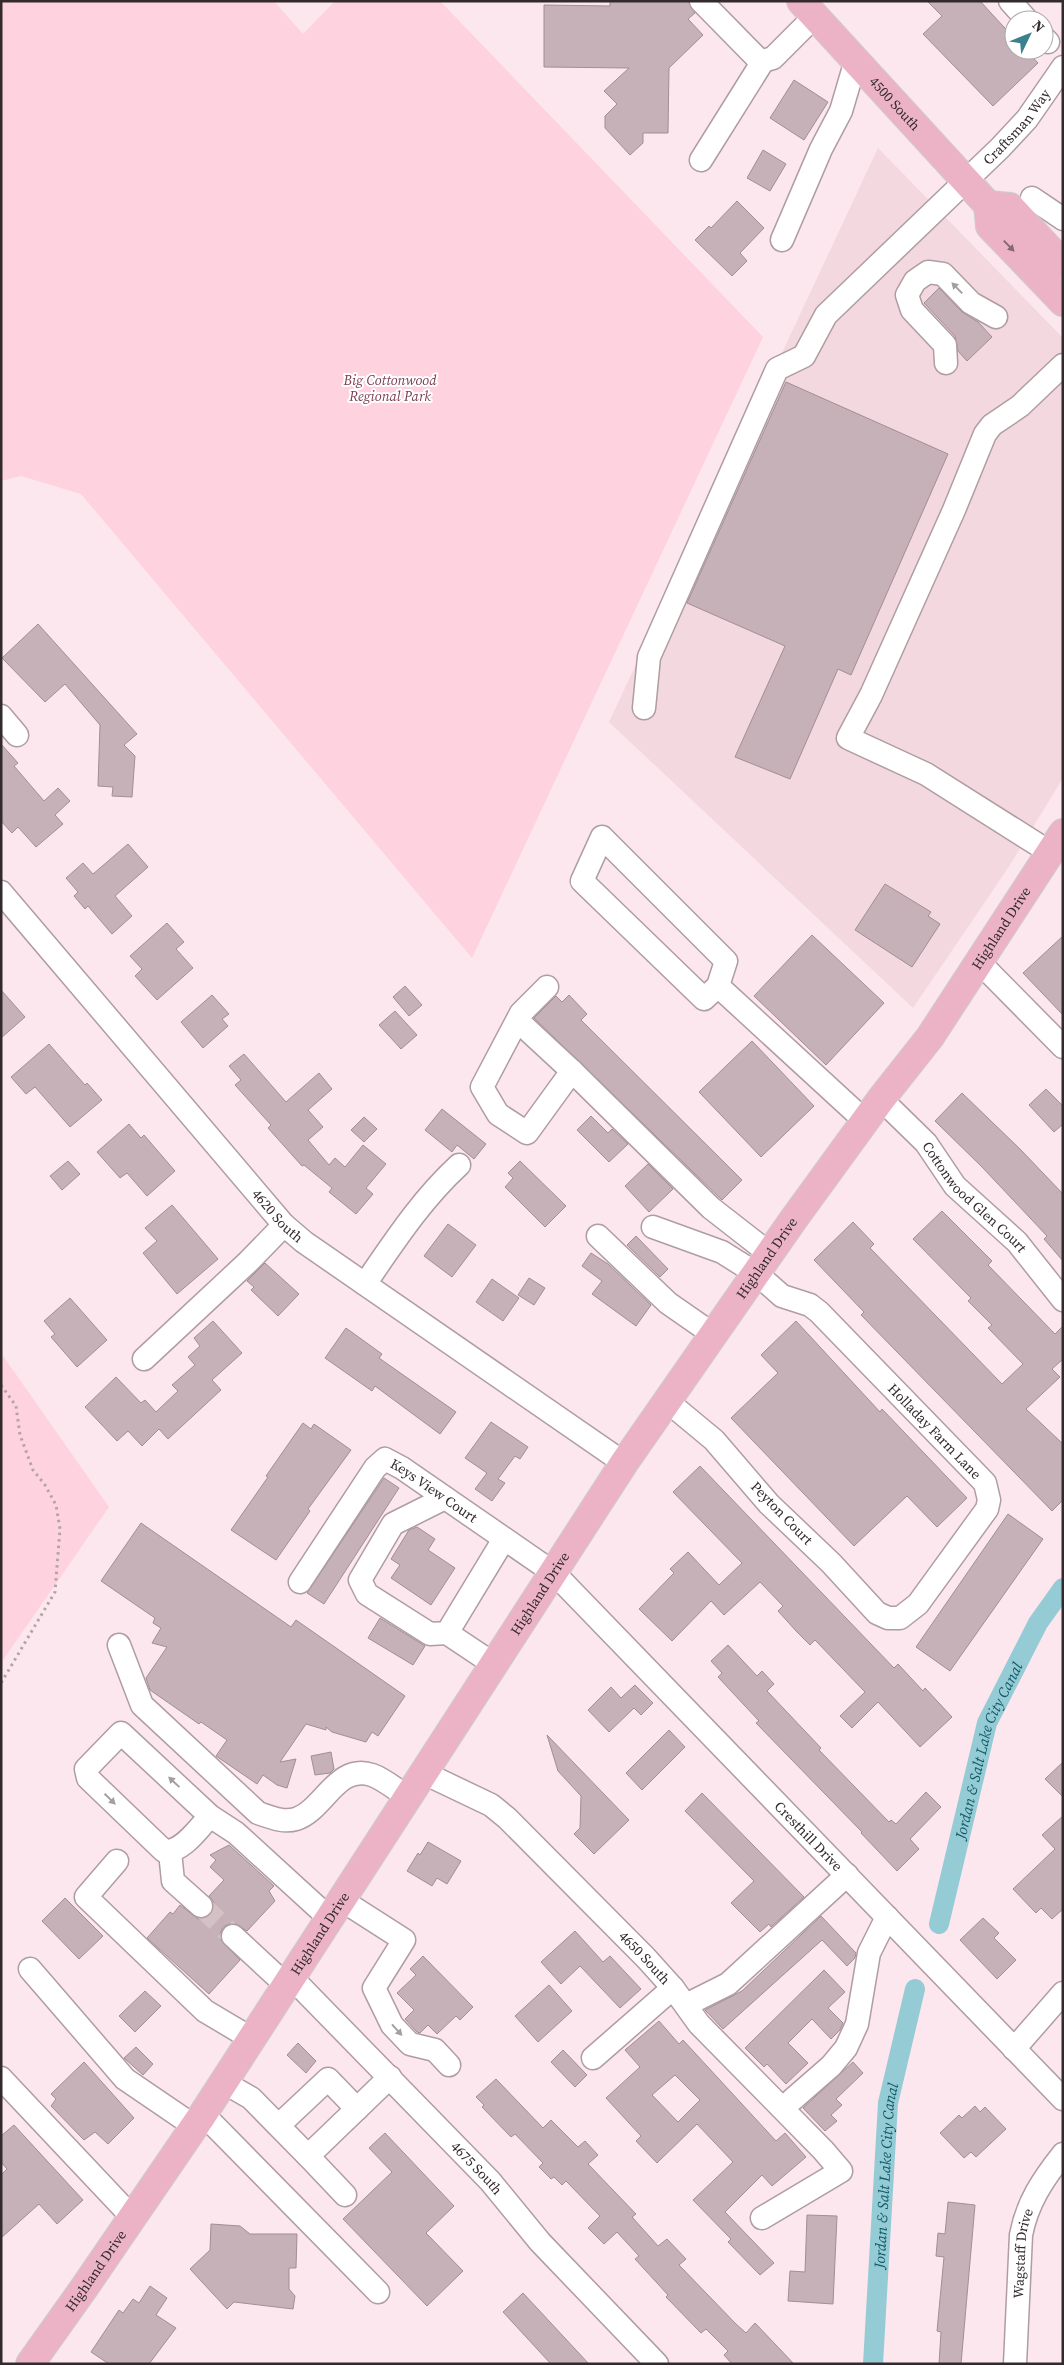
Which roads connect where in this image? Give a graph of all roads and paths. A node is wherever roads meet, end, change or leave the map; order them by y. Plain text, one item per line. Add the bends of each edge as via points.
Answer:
1 (701, 1) edge
2 (808, 9) edge
3 (856, 60) junction
4 (763, 62) junction
5 (1063, 67) edge
6 (701, 160) dead end
7 (966, 181) junction
8 (1032, 198) dead end
9 (988, 205) junction
10 (1063, 219) edge
11 (782, 240) dead end
12 (1063, 264) edge
13 (1063, 302) edge
14 (996, 317) dead end
15 (946, 363) dead end
16 (1063, 365) edge
17 (644, 708) dead end
18 (1, 716) edge
19 (17, 735) dead end
20 (1057, 842) edge
21 (1, 892) edge
22 (979, 962) junction
23 (718, 986) junction
24 (547, 987) dead end
25 (518, 1020) junction
26 (1063, 1047) edge
27 (572, 1071) junction
28 (881, 1099) junction
29 (865, 1121) junction
30 (459, 1165) dead end
31 (284, 1225) junction
32 (653, 1227) dead end
33 (598, 1236) dead end
34 (764, 1264) junction
35 (365, 1284) junction
36 (1063, 1300) edge
37 (714, 1336) junction
38 (144, 1359) dead end
39 (1, 1385) edge
40 (667, 1401) junction
41 (624, 1463) junction
42 (445, 1498) junction
43 (504, 1539) junction
44 (554, 1573) junction
45 (300, 1582) dead end
46 (900, 1618) joint
47 (447, 1633) junction
48 (119, 1644) dead end
49 (495, 1665) junction
50 (1, 1683) edge
51 (424, 1773) junction
52 (409, 1798) junction
53 (210, 1816) junction
54 (170, 1852) junction
55 (117, 1861) dead end
56 (847, 1875) junction
57 (201, 1906) tunnel mouth
58 (334, 1908) junction
59 (887, 1917) junction
60 (233, 1936) tunnel mouth
61 (30, 1969) dead end
62 (289, 1982) junction
63 (1063, 1993) edge
64 (679, 1997) junction
65 (252, 2039) junction
66 (1014, 2048) junction
67 (593, 2058) dead end
68 (449, 2065) dead end
69 (390, 2077) junction
70 (1, 2078) edge
71 (223, 2082) junction
72 (1063, 2099) edge
73 (792, 2100) dead end
74 (357, 2109) junction
75 (198, 2120) junction
76 (279, 2125) junction
77 (1063, 2154) edge
78 (308, 2156) junction
79 (345, 2195) dead end
80 (132, 2217) junction
81 (762, 2218) dead end
82 (378, 2292) dead end
83 (38, 2361) edge
84 (657, 2364) edge
85 (1015, 2364) edge

1 - 4 street
2 - 3 main road, 4500 South
2 - 4 street via 773,58
3 - 7 main road, 4500 South
3 - 11 street via 841,111
4 - 6 street
5 - 7 street, Craftsman Way via 1027,120
7 - 9 main road, 4500 South
7 - 17 street, Craftsman Way via 826,314 804,356 777,369 649,657
8 - 10 street
9 - 12 main road via 1010,208
9 -> 13 main road via 990,226
14 -> 15 street via 971,303 943,274 928,272 915,281 907,295 912,310 945,346
16 - 20 street via 985,434 871,695 848,738 926,774
18 - 19 street
20 - 22 main road, Highland Drive
21 - 31 street, 4620 South
22 - 26 street
22 - 28 main road, Highland Drive via 930,1037
23 - 23 street via 726,961 602,837 582,881 704,1000
23 - 29 street
24 - 25 street
25 - 27 street
25 - 27 street via 482,1087 498,1114 527,1133
27 - 34 street
28 - 29 main road, Highland Drive
28 - 36 street, Cottonwood Glen Court via 926,1143 955,1186 1017,1242
29 - 34 main road, Highland Drive
30 - 35 street via 411,1217
31 - 35 street, 4620 South
31 - 38 street
32 - 34 street
33 - 37 street via 668,1303
34 - 37 main road, Highland Drive
34 - 46 street, Holladay Farm Lane via 782,1296 810,1305 829,1320 973,1471 988,1491 989,1500 981,1520 918,1604
35 - 41 street, 4620 South
37 - 40 main road, Highland Drive
39 - 50 path via 16,1406 20,1435 33,1470 56,1505 60,1529 54,1592
40 - 41 main road, Highland Drive
40 - 46 street, Peyton Court via 714,1440 769,1504 831,1562 877,1613 888,1618
41 - 44 main road, Highland Drive
42 - 43 street, Keys View Court
42 - 45 street, Keys View Court via 385,1460 375,1468
42 - 47 street via 393,1524 360,1580 367,1594 430,1634
43 - 44 street, Keys View Court
43 - 47 street
44 - 49 main road, Highland Drive
44 - 56 street, Cresthill Drive
47 - 49 street
48 - 52 street via 142,1705 258,1813 280,1820 294,1820 310,1812 334,1785 353,1774 372,1775
49 - 51 main road, Highland Drive
51 - 52 main road, Highland Drive
51 - 64 street, 4650 South via 491,1805 507,1818
52 - 58 main road, Highland Drive
53 - 54 street via 185,1842
53 -> 54 street via 122,1733 86,1770 88,1778 164,1851
53 - 58 street
54 - 57 street via 173,1881
55 - 65 street via 86,1897 205,2011
56 - 59 street, Cresthill Drive
56 - 64 street via 728,1984
58 - 62 main road, Highland Drive
58 -> 68 street via 404,1940 374,1988 392,2025 410,2044 435,2050
59 - 66 street, Cresthill Drive
59 - 73 street via 869,1953 857,2024 846,2048 831,2066
60 - 62 street, 4675 South
61 - 75 street via 125,2079
62 - 65 main road, Highland Drive
62 - 69 street, 4675 South
63 - 66 street
64 - 67 street
64 - 81 street, 4650 South via 699,2024 841,2171
65 - 71 main road, Highland Drive
66 - 72 street, Cresthill Drive
69 - 74 street
69 - 84 street, 4675 South via 508,2200 540,2242
70 - 80 street
71 - 75 main road, Highland Drive
71 - 76 street via 250,2098
74 - 76 street via 328,2079
74 - 78 street
75 - 80 main road, Highland Drive
75 - 82 street
76 - 78 street
77 - 85 street, Wagstaff Drive via 1025,2215 1021,2235
78 - 79 street
80 - 83 main road, Highland Drive

